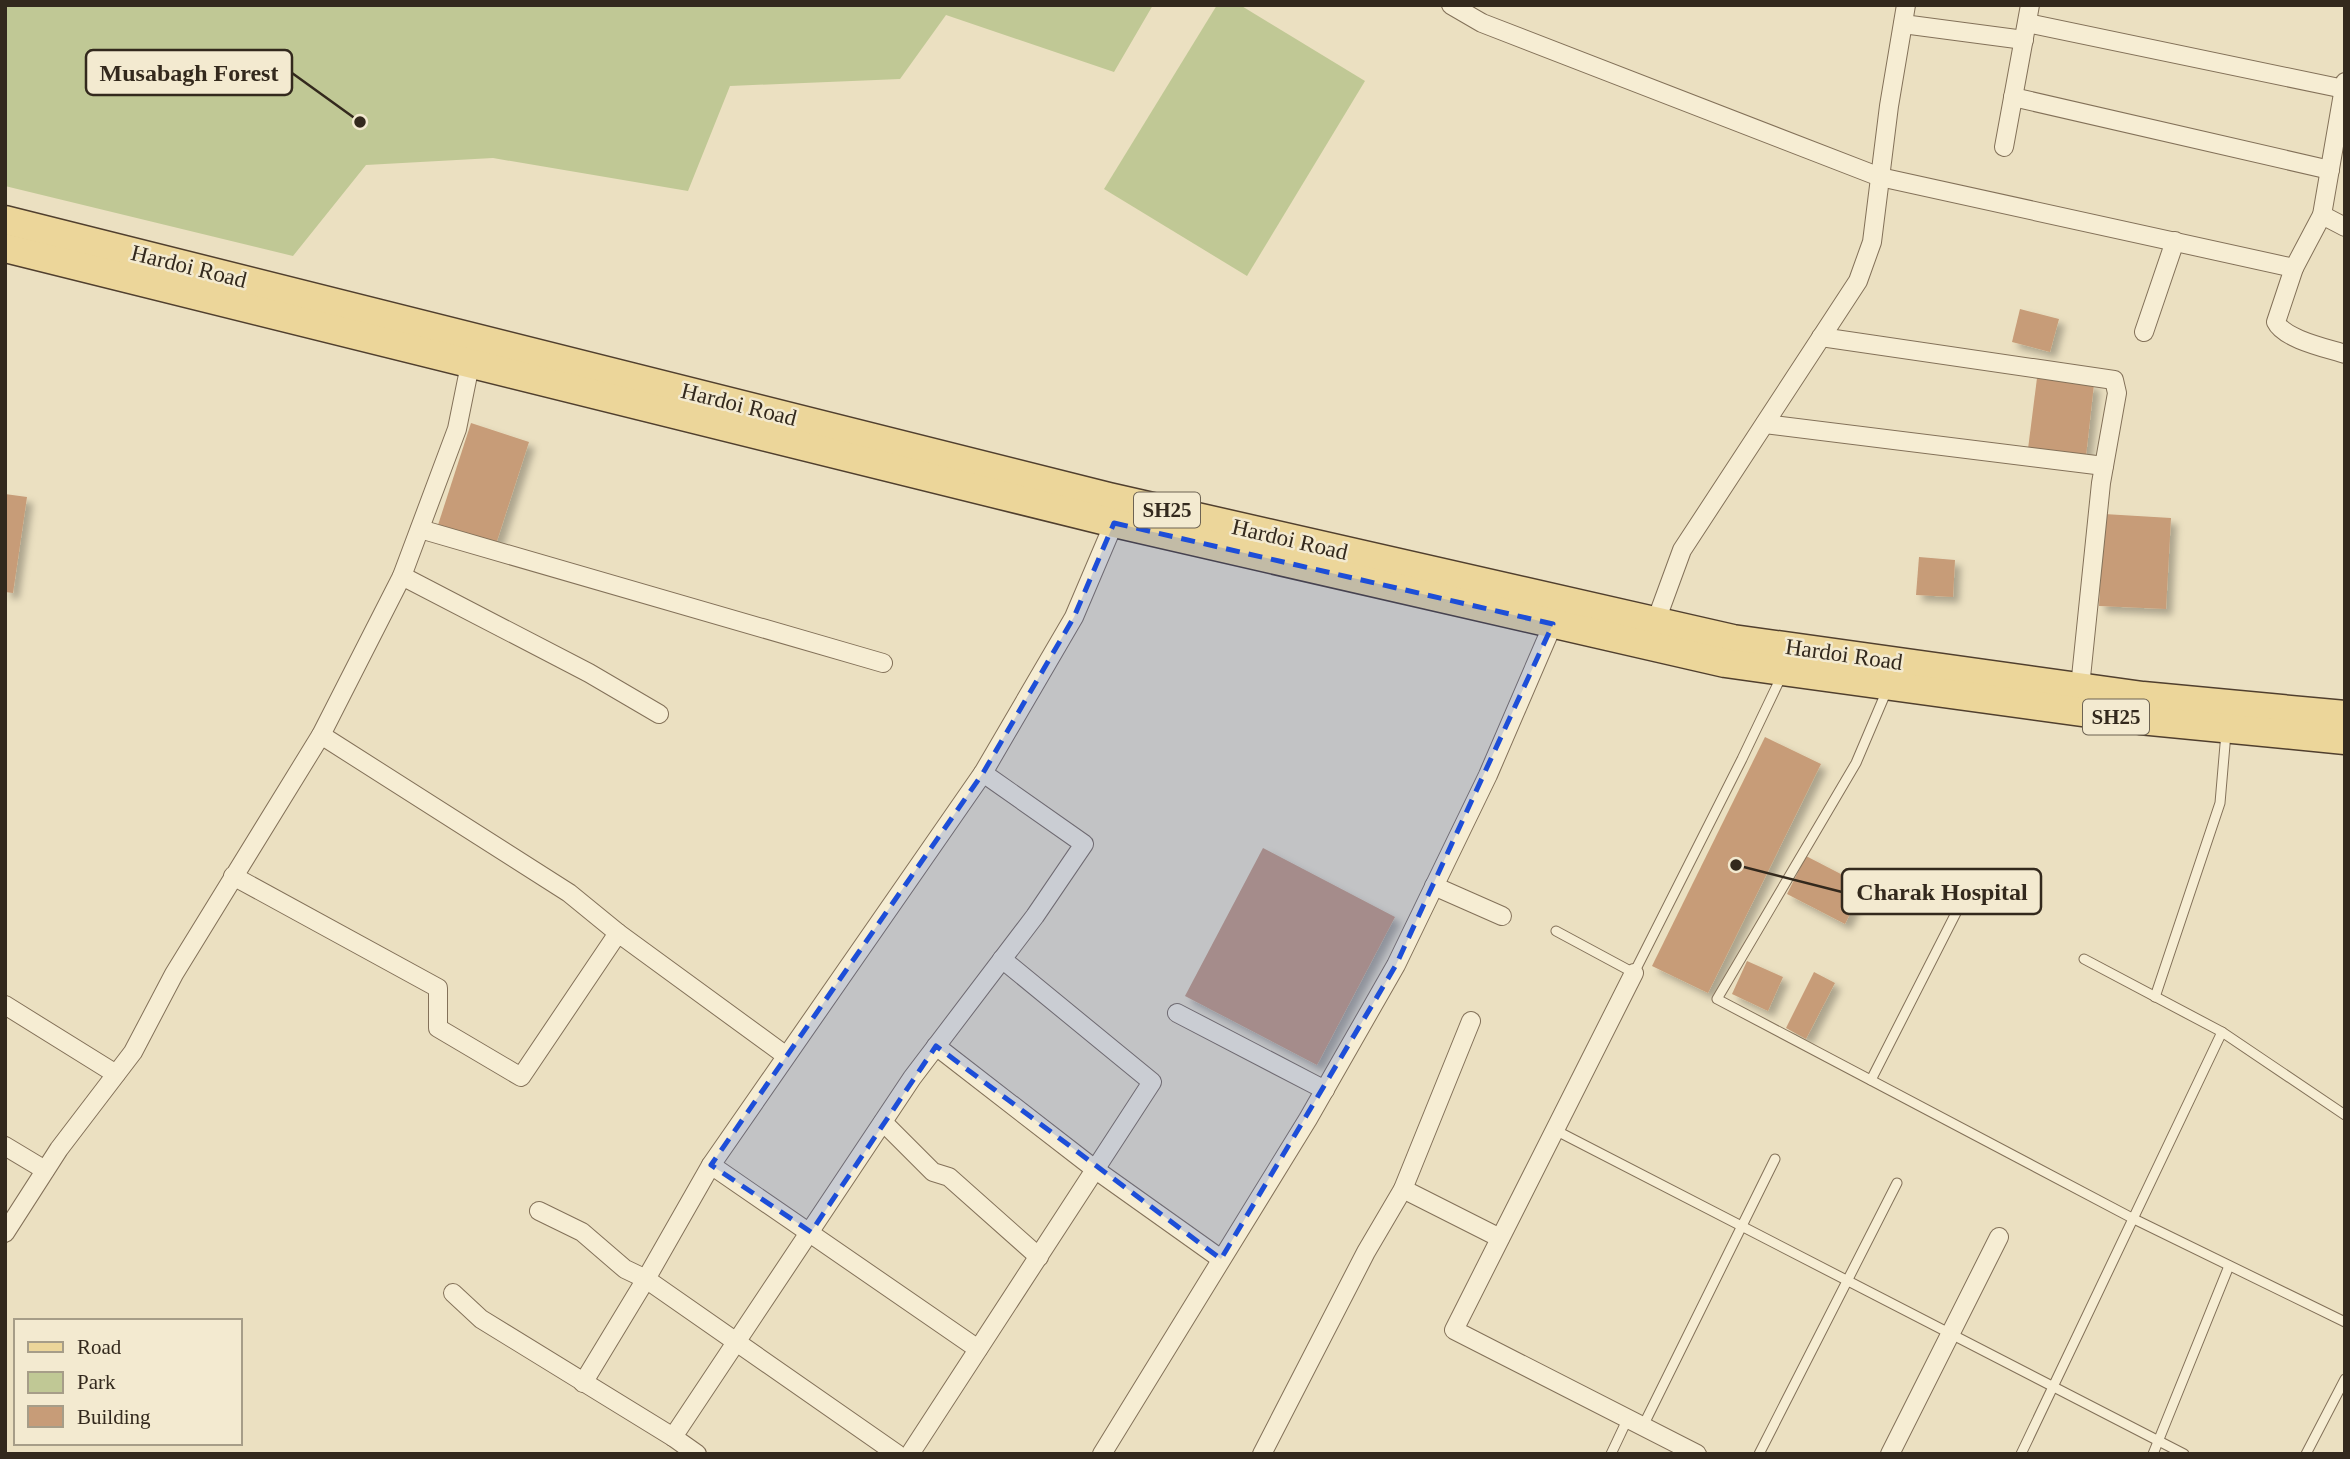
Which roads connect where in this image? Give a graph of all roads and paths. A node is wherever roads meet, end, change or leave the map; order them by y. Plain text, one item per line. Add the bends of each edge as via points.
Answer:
1 (1451, 5) edge
2 (1906, 5) edge
3 (2027, 23) edge
4 (1903, 24) junction
5 (2344, 85) edge
6 (2013, 97) junction
7 (2004, 147) dead end
8 (2330, 170) junction
9 (1880, 177) junction
10 (2322, 215) junction
11 (5, 220) edge
12 (2345, 228) edge
13 (2175, 241) junction
14 (5, 248) edge
15 (95, 256) junction
16 (2294, 268) junction
17 (2144, 332) dead end
18 (1821, 337) junction
19 (473, 351) junction
20 (2345, 354) edge
21 (1765, 424) junction
22 (2104, 466) junction
23 (1115, 523) junction
24 (1166, 523) junction
25 (420, 529) junction
26 (402, 576) junction
27 (1553, 624) junction
28 (1652, 634) junction
29 (1787, 659) junction
30 (883, 663) dead end
31 (1889, 685) junction
32 (2080, 687) junction
33 (659, 715) dead end
34 (2345, 715) edge
35 (2227, 728) junction
36 (321, 735) junction
37 (2345, 740) edge
38 (983, 773) junction
39 (233, 876) junction
40 (1434, 886) junction
41 (1959, 907) dead end
42 (1502, 916) dead end
43 (1556, 930) dead end
44 (618, 933) junction
45 (1002, 959) junction
46 (2084, 959) dead end
47 (1634, 973) junction
48 (2155, 997) junction
49 (5, 1005) edge
50 (1177, 1013) dead end
51 (1471, 1021) dead end
52 (2222, 1032) junction
53 (936, 1046) junction
54 (785, 1055) junction
55 (116, 1074) junction
56 (1871, 1080) junction
57 (1325, 1090) junction
58 (2345, 1115) edge
59 (883, 1122) junction
60 (1555, 1130) junction
61 (5, 1146) edge
62 (1774, 1159) dead end
63 (711, 1164) junction
64 (45, 1170) junction
65 (1096, 1170) junction
66 (1897, 1183) dead end
67 (1403, 1189) junction
68 (539, 1211) dead end
69 (2132, 1218) junction
70 (1741, 1225) junction
71 (811, 1232) junction
72 (5, 1233) edge
73 (1999, 1237) dead end
74 (1500, 1238) junction
75 (1039, 1257) junction
76 (1222, 1259) junction
77 (2229, 1266) junction
78 (646, 1279) junction
79 (1848, 1280) junction
80 (453, 1293) dead end
81 (2345, 1322) edge
82 (1951, 1333) junction
83 (737, 1342) junction
84 (978, 1349) junction
85 (2345, 1379) edge
86 (583, 1383) junction
87 (2053, 1386) junction
88 (1635, 1422) junction
89 (673, 1437) junction
90 (2160, 1441) junction
91 (697, 1454) edge
92 (897, 1454) edge
93 (910, 1454) edge
94 (1101, 1454) edge
95 (1262, 1454) edge
96 (1611, 1454) edge
97 (1697, 1454) edge
98 (1759, 1454) edge
99 (1890, 1454) edge
100 (2021, 1454) edge
101 (2153, 1454) edge
102 (2184, 1454) edge
103 (2306, 1454) edge

1 - 9 street via 1482,23
2 - 4 street
3 - 4 street
3 - 5 street
3 - 6 street
4 - 9 street
5 - 8 street
6 - 7 street
6 - 8 street
8 - 10 street
9 - 13 street
9 - 18 street via 1872,242 1858,281
10 - 12 street
10 - 16 street
11 - 15 main road, Hardoi Road / SH25
13 - 16 street
13 - 17 street
14 - 15 main road, Hardoi Road / SH25
15 - 19 main road, Hardoi Road / SH25
16 - 20 street via 2276,322 2279,328
18 - 21 street
18 - 22 street via 2114,380 2117,393
19 - 23 main road, Hardoi Road / SH25
19 - 24 main road, Hardoi Road / SH25
19 - 25 street via 457,429
21 - 22 street
21 - 28 street via 1682,550
22 - 32 street
23 - 24 main road, Hardoi Road / SH25
23 - 38 street via 1074,617
24 - 27 main road, Hardoi Road / SH25
24 - 28 main road, Hardoi Road / SH25
25 - 26 street
25 - 30 street
26 - 33 street via 589,673
26 - 36 street
27 - 28 main road, Hardoi Road / SH25
27 - 40 street
28 - 29 main road, Hardoi Road / SH25 via 1733,639
29 - 31 main road, Hardoi Road / SH25
29 - 32 main road, Hardoi Road / SH25
29 - 47 lane
31 - 35 main road, Hardoi Road / SH25
31 - 56 lane via 1856,763 1717,999
32 - 34 main road, Hardoi Road / SH25
35 - 37 main road, Hardoi Road / SH25
35 - 48 lane via 2220,803
36 - 39 street
36 - 44 street via 569,893
38 - 45 street via 1084,844
38 - 54 street
39 - 44 street via 438,988 438,1028 521,1077
39 - 55 street
40 - 42 street
40 - 57 street via 1396,965
41 - 56 lane
43 - 47 lane
44 - 54 street
45 - 53 street
45 - 65 street via 1152,1082
46 - 48 lane
47 - 60 street
48 - 52 lane
49 - 55 street
50 - 57 street
51 - 67 street
52 - 58 lane
52 - 69 lane
53 - 59 street
53 - 65 street
54 - 63 street
55 - 64 street
56 - 69 lane
57 - 76 street
59 - 71 street
59 - 75 street via 933,1172 948,1177
60 - 70 lane
60 - 74 street
61 - 64 street
62 - 70 lane
63 - 71 street
63 - 78 street
64 - 72 street
65 - 75 street
65 - 76 street
66 - 79 lane
67 - 74 street
67 - 95 street
68 - 78 street via 582,1232 625,1269
69 - 77 lane
69 - 87 lane
70 - 79 lane
70 - 88 lane
71 - 83 street
71 - 84 street
73 - 82 street
74 - 88 street via 1454,1330
75 - 84 street
76 - 94 street
77 - 81 lane
77 - 90 lane
78 - 83 street
78 - 86 street
79 - 82 lane
79 - 98 lane
80 - 86 street via 481,1319
82 - 87 lane
82 - 99 street
83 - 89 street
83 - 92 street
84 - 93 street
85 - 103 lane
86 - 89 street
87 - 90 lane
87 - 100 lane
88 - 96 lane
88 - 97 street
89 - 91 street
90 - 101 lane
90 - 102 lane

